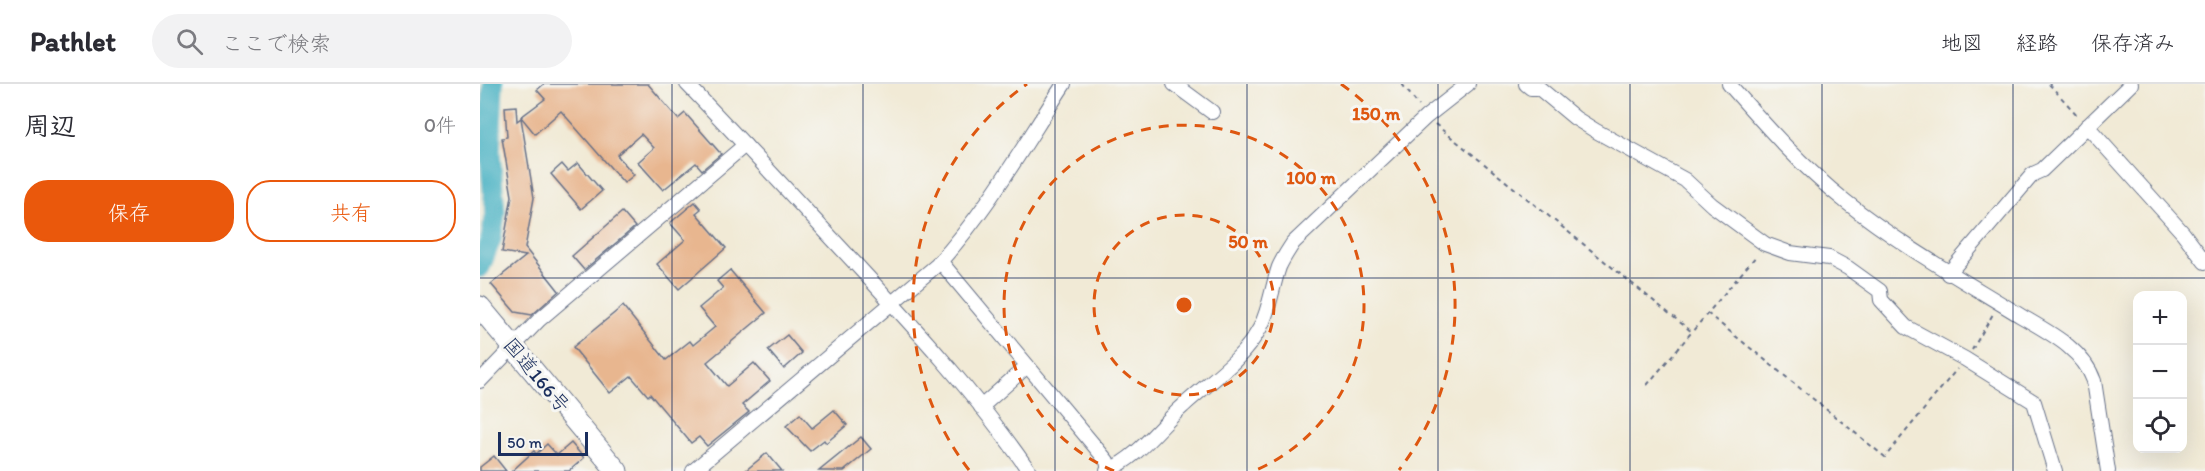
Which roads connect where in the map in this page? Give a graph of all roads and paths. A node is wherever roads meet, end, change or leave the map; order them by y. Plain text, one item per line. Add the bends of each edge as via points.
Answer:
1 (687, 84) edge
2 (1064, 84) edge
3 (1174, 84) edge
4 (1402, 84) edge
5 (1468, 84) edge
6 (1526, 84) edge
7 (1729, 84) edge
8 (2049, 84) edge
9 (2131, 84) edge
10 (1212, 112) dead end
11 (1424, 114) junction
12 (2087, 126) junction
13 (745, 145) junction
14 (1765, 244) junction
15 (2204, 255) edge
16 (940, 261) junction
17 (1948, 274) junction
18 (891, 302) junction
19 (2000, 303) junction
20 (480, 307) edge
21 (1707, 313) junction
22 (1692, 332) junction
23 (514, 347) junction
24 (1965, 360) junction
25 (1027, 366) junction
26 (480, 381) edge
27 (1647, 385) dead end
28 (981, 407) junction
29 (1108, 470) edge
30 (617, 471) edge
31 (693, 471) edge
32 (1029, 471) edge
33 (2055, 471) edge
34 (2109, 471) edge

1 - 13 street
2 - 16 street via 993,194
3 - 10 street
4 - 11 path
5 - 11 street
6 - 14 street via 1539,88 1596,131 1685,180
7 - 17 street via 1831,189
8 - 12 path
9 - 12 street
11 - 22 path
11 - 29 street via 1293,243 1279,267 1260,327 1230,367 1181,407 1144,446
12 - 15 street
12 - 17 street via 2042,170 2032,174
13 - 18 street
13 - 23 street via 539,320
14 - 21 path via 1764,251 1756,255
14 - 24 street via 1790,253 1829,258 1848,268 1880,291 1881,300 1906,327
16 - 18 street
16 - 25 street
17 - 19 street
18 - 28 street
18 - 31 street
19 - 24 path
19 - 34 street via 2059,340 2086,364 2094,381
20 - 23 highway, 国道166号
21 - 22 path
21 - 24 path via 1885,457
22 - 27 path
23 - 26 street
23 - 30 highway, 国道166号
24 - 33 street via 2034,402
25 - 28 street
25 - 29 street via 1107,461
28 - 32 street

